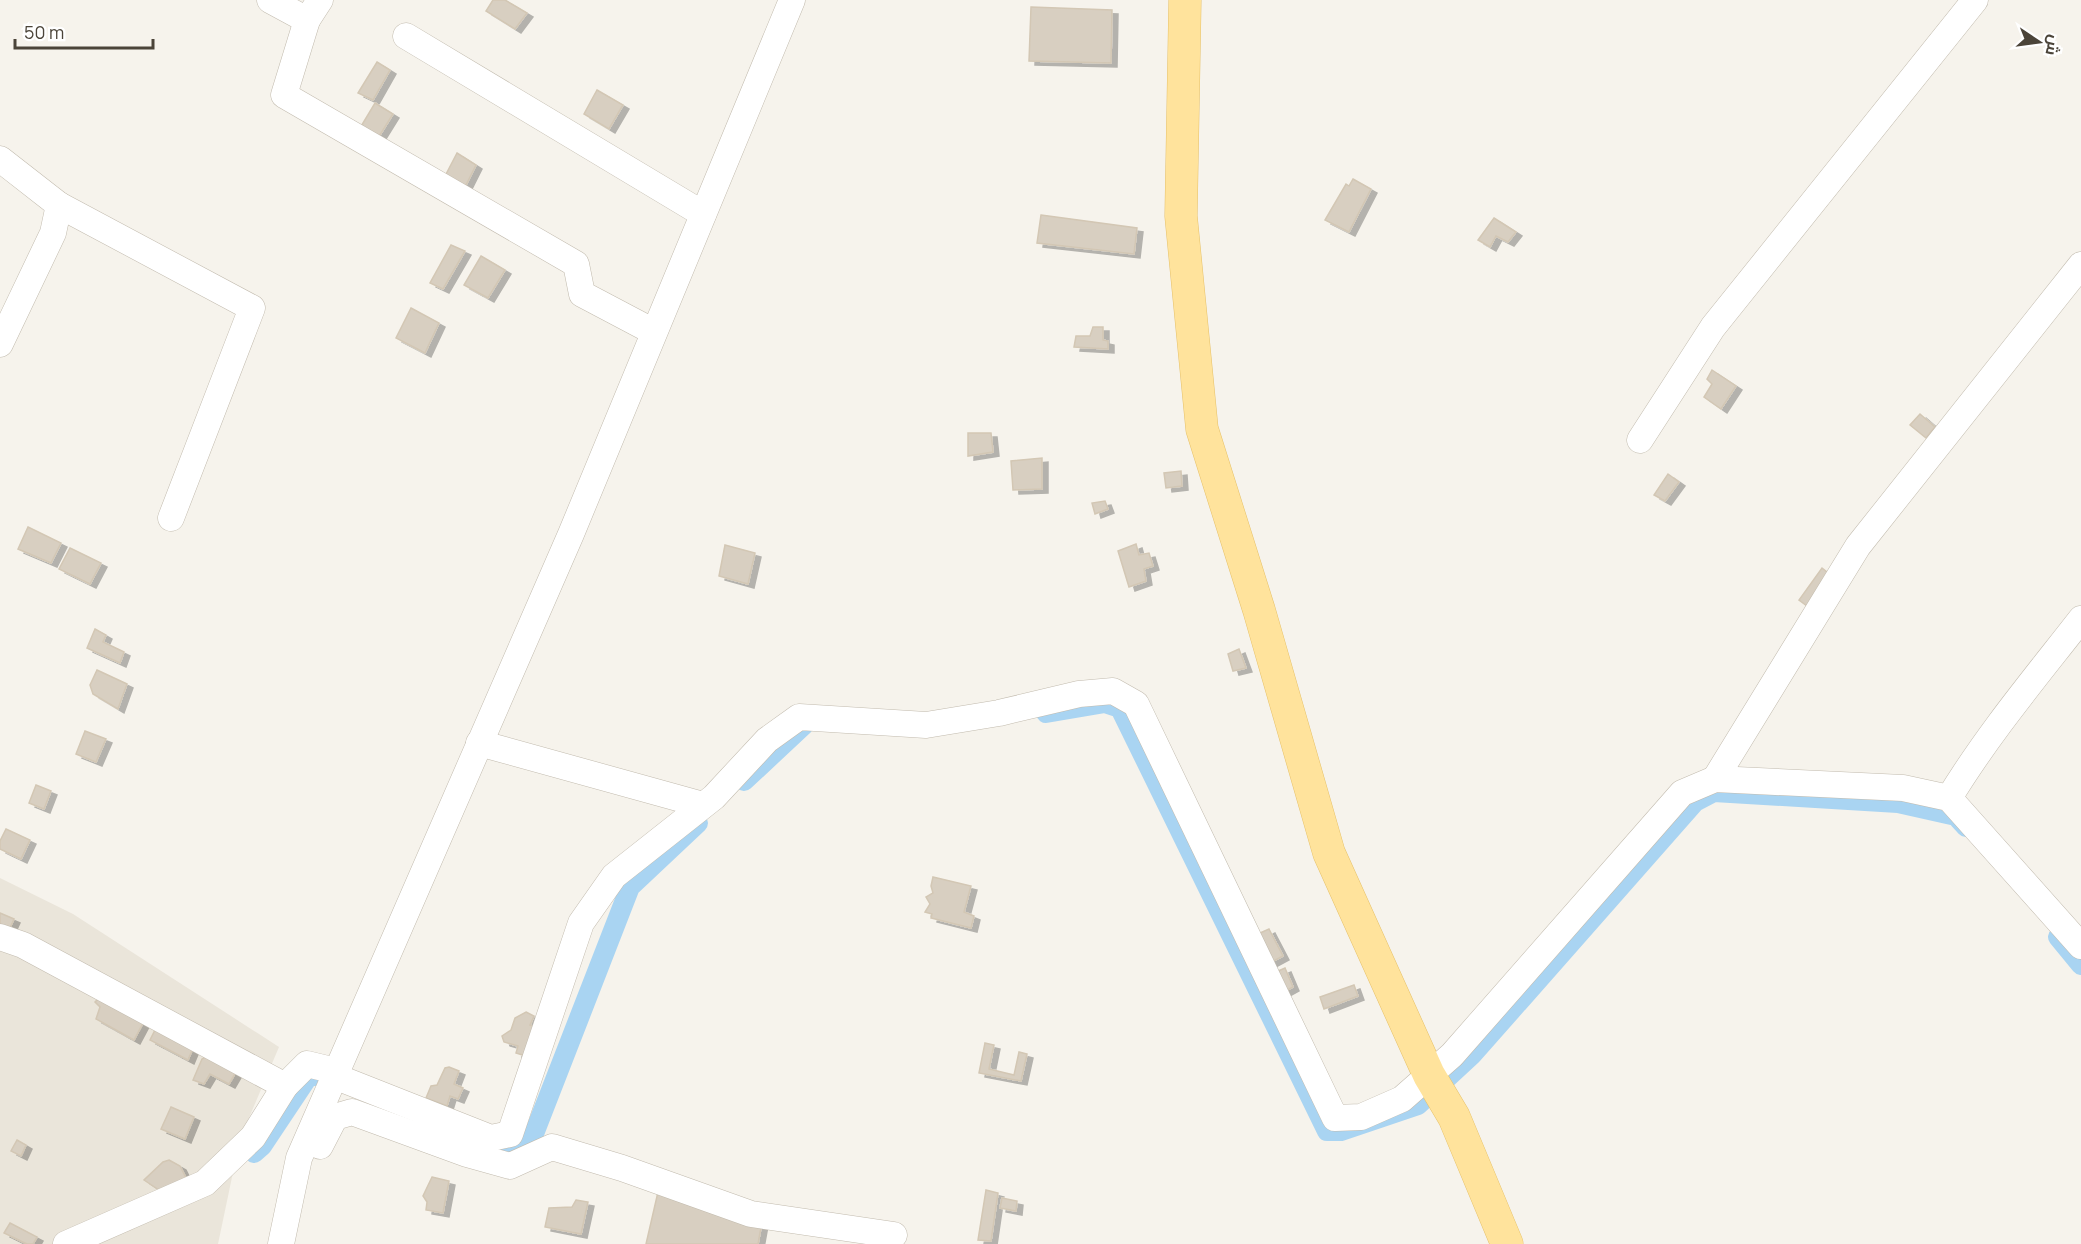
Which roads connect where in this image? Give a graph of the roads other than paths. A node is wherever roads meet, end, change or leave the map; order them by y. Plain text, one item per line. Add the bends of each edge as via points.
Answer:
1 (270, 0) edge
2 (792, 0) edge
3 (1185, 0) edge
4 (1975, 0) edge
5 (313, 10) edge
6 (406, 36) dead end
7 (0, 159) edge
8 (59, 205) junction
9 (703, 214) junction
10 (2081, 265) edge
11 (654, 332) junction
12 (0, 344) edge
13 (1640, 440) dead end
14 (171, 518) dead end
15 (2081, 619) edge
16 (479, 743) junction
17 (1715, 779) junction
18 (1949, 798) junction
19 (703, 806) junction
20 (0, 937) edge
21 (2081, 946) edge
22 (335, 1074) junction
23 (1429, 1075) junction
24 (285, 1086) junction
25 (297, 1170) junction
26 (894, 1235) dead end
27 (66, 1244) edge
28 (281, 1244) edge
29 (1507, 1244) edge

1 - 5 street
2 - 9 street
3 - 23 main road via 1181,216 1202,429 1329,854
4 - 13 street via 1713,327
5 - 11 street via 284,95 576,264 582,294
6 - 9 street
7 - 8 street
8 - 12 street via 53,233
8 - 14 street via 252,308
9 - 11 street
10 - 17 street via 1858,546
11 - 16 street
15 - 18 street via 2021,693
16 - 19 street
16 - 22 street
17 - 18 street via 1903,788
17 - 23 street via 1682,793 1492,1011
18 - 21 street
19 - 22 street via 614,876 581,923 510,1134 491,1138
19 - 23 street via 767,740 799,717 926,725 1079,694 1113,691 1136,704 1335,1118 1361,1117 1402,1099
20 - 24 street via 23,945
22 - 24 street via 307,1064
22 - 25 street
23 - 29 main road via 1454,1117
24 - 27 street via 254,1137 205,1183
25 - 26 street via 318,1148 335,1117 352,1112 510,1166 552,1147 751,1214
25 - 28 street

